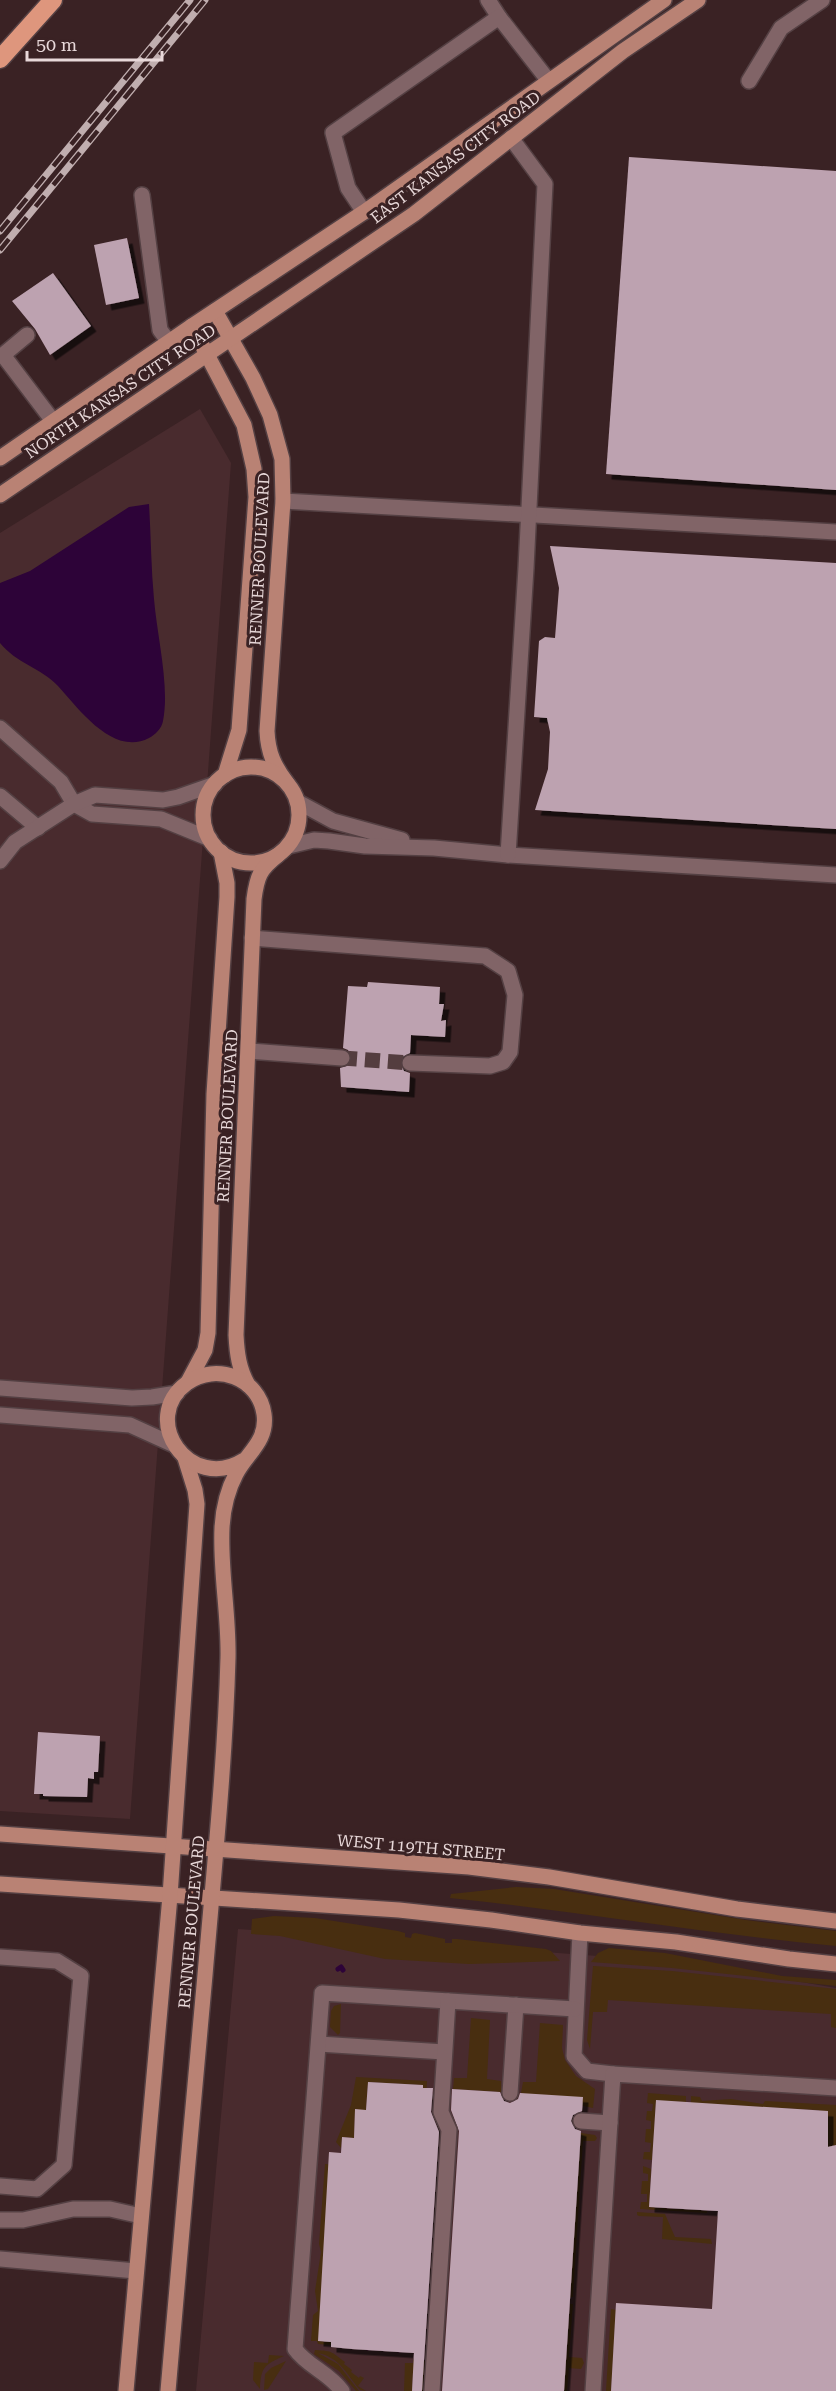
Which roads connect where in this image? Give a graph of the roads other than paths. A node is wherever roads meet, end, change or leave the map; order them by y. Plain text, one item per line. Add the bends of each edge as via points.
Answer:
1 (53, 0) edge
2 (488, 0) edge
3 (664, 0) edge
4 (698, 0) edge
5 (822, 0) edge
6 (499, 17) junction
7 (0, 59) edge
8 (548, 80) junction
9 (749, 81) dead end
10 (511, 138) junction
11 (142, 195) dead end
12 (364, 212) junction
13 (215, 311) junction
14 (192, 326) junction
15 (27, 335) dead end
16 (230, 338) junction
17 (169, 342) junction
18 (207, 353) junction
19 (53, 421) junction
20 (0, 458) edge
21 (0, 495) edge
22 (283, 501) junction
23 (528, 515) junction
24 (836, 532) edge
25 (0, 729) edge
26 (220, 780) junction
27 (287, 783) junction
28 (0, 796) edge
29 (298, 802) junction
30 (74, 804) junction
31 (38, 828) junction
32 (210, 839) junction
33 (434, 848) junction
34 (283, 850) junction
35 (221, 852) junction
36 (508, 855) junction
37 (0, 861) edge
38 (836, 875) edge
39 (252, 938) junction
40 (249, 1051) junction
41 (342, 1058) tunnel mouth
42 (410, 1063) tunnel mouth
43 (248, 1385) junction
44 (0, 1388) edge
45 (183, 1388) junction
46 (0, 1415) edge
47 (174, 1444) junction
48 (185, 1458) junction
49 (244, 1460) junction
50 (0, 1834) edge
51 (172, 1847) junction
52 (215, 1849) junction
53 (0, 1884) edge
54 (170, 1896) junction
55 (212, 1899) junction
56 (836, 1921) edge
57 (580, 1933) junction
58 (0, 1957) edge
59 (836, 1964) edge
60 (448, 2001) junction
61 (516, 2006) junction
62 (575, 2009) junction
63 (319, 2044) junction
64 (444, 2052) junction
65 (614, 2074) junction
66 (836, 2088) edge
67 (510, 2093) dead end
68 (581, 2121) dead end
69 (610, 2123) junction
70 (0, 2186) edge
71 (141, 2216) junction
72 (0, 2220) edge
73 (0, 2259) edge
74 (136, 2271) junction
75 (126, 2391) edge
76 (168, 2391) edge
77 (342, 2391) edge
78 (432, 2391) edge
79 (593, 2391) edge

1 - 7 highway
2 - 6 street
3 - 8 main road, EAST KANSAS CITY ROAD
4 - 10 main road, EAST KANSAS CITY ROAD via 623,51
5 - 9 street via 781,28
6 - 8 street
6 - 12 street via 333,133 348,188
8 - 12 main road, EAST KANSAS CITY ROAD
10 - 16 main road, EAST KANSAS CITY ROAD via 414,214
10 - 23 street via 545,184
11 - 17 street via 160,330
12 - 13 main road, EAST KANSAS CITY ROAD
13 - 14 main road, NORTH KANSAS CITY ROAD
13 - 16 main road, RENNER BOULEVARD
14 - 17 main road, NORTH KANSAS CITY ROAD
14 - 18 main road, RENNER BOULEVARD
15 - 19 street via 3,355
16 - 18 main road, NORTH KANSAS CITY ROAD
16 - 22 main road, RENNER BOULEVARD via 274,426 282,459
17 - 19 main road, NORTH KANSAS CITY ROAD
18 - 21 main road, NORTH KANSAS CITY ROAD
18 - 26 main road, RENNER BOULEVARD via 244,425 256,497 239,730
19 - 20 main road, NORTH KANSAS CITY ROAD
22 - 23 street
22 - 27 main road, RENNER BOULEVARD via 267,731 273,764
23 - 24 street
23 - 36 street
25 - 30 street via 61,782
26 - 27 main road via 237,769 251,767 277,774
26 - 30 street via 163,800 95,795
26 - 32 main road via 207,797 204,811
27 - 29 main road
28 - 31 street
29 - 33 street via 333,821
29 - 34 main road via 300,818 296,832
30 - 31 street
30 - 32 street via 92,814 161,819
31 - 37 street via 15,842
32 - 35 main road
33 - 34 street via 314,840
33 - 36 street
34 - 35 main road via 264,861 249,863
34 - 39 main road, RENNER BOULEVARD via 263,867 256,883
35 - 45 main road, RENNER BOULEVARD via 227,897 214,1094 208,1334 205,1350
36 - 38 street
39 - 40 main road, RENNER BOULEVARD
39 - 42 street via 485,956 508,971 514,995 510,1052 503,1062 490,1066
40 - 41 street
40 - 43 main road, RENNER BOULEVARD via 236,1335 237,1357
43 - 45 main road via 218,1374 202,1375
43 - 49 main road via 258,1398 264,1424 260,1440
44 - 45 street via 132,1398
45 - 47 main road via 171,1405 168,1418
46 - 47 street via 130,1425
47 - 48 main road
48 - 49 main road via 214,1469
48 - 51 main road, RENNER BOULEVARD via 197,1504
49 - 52 main road, RENNER BOULEVARD via 228,1492 222,1529 228,1656
50 - 51 main road, WEST 119TH STREET
51 - 52 main road, WEST 119TH STREET
51 - 54 main road, RENNER BOULEVARD
52 - 55 main road, RENNER BOULEVARD
52 - 56 main road, WEST 119TH STREET via 469,1867
53 - 54 main road
54 - 55 main road
54 - 71 main road, RENNER BOULEVARD
55 - 57 main road via 399,1910
55 - 76 main road, RENNER BOULEVARD
57 - 59 main road
57 - 62 street
58 - 70 street via 57,1961 81,1976 64,2165 37,2188
60 - 61 street
60 - 63 street via 321,1993
60 - 64 street
61 - 62 street
61 - 67 street
62 - 65 street via 574,2056 586,2071
63 - 64 street
63 - 77 street via 295,2349
64 - 78 street via 441,2112 449,2130
65 - 66 street
65 - 69 street
68 - 69 street
69 - 79 street
71 - 72 street via 110,2209 73,2209 23,2220
71 - 74 main road, RENNER BOULEVARD
73 - 74 street
74 - 75 main road, RENNER BOULEVARD

